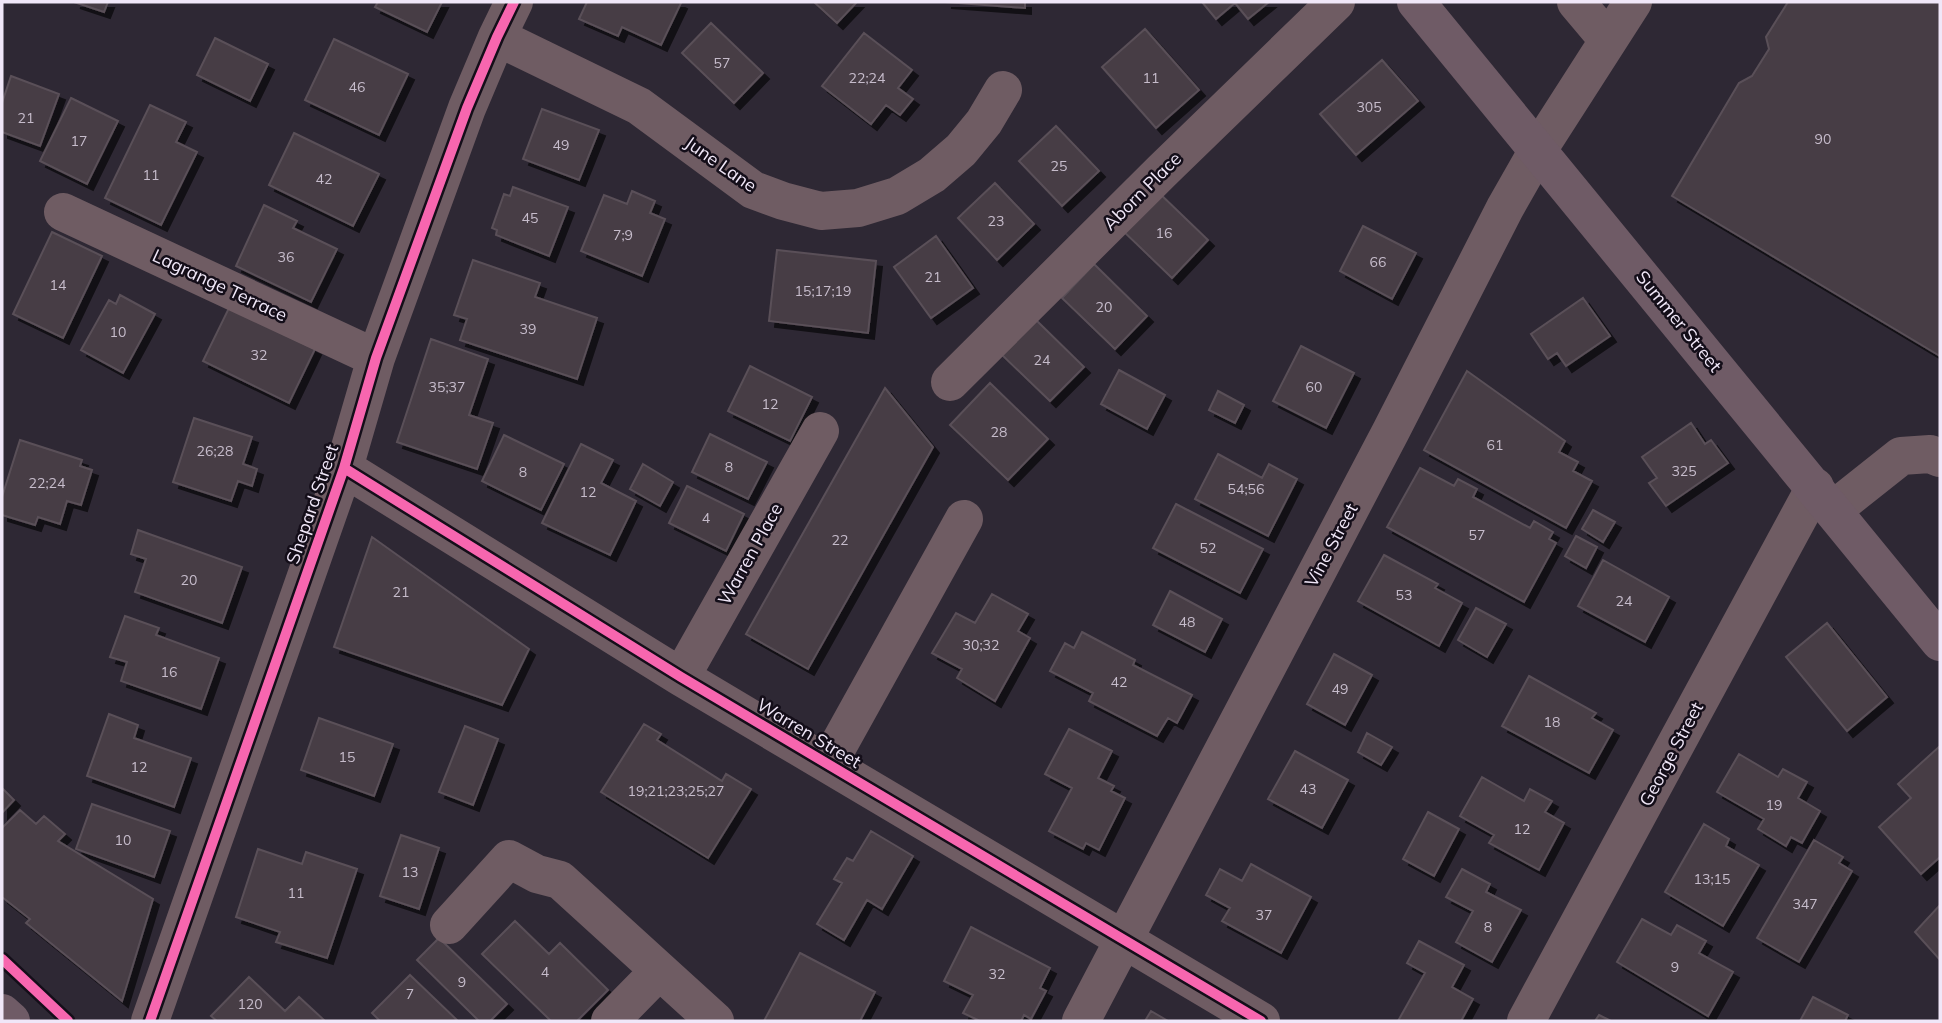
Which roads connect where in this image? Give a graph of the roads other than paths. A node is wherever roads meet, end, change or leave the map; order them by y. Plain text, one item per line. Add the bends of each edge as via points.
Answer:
1 (514, 2) edge
2 (1336, 2) edge
3 (1416, 2) edge
4 (1576, 2) edge
5 (1633, 2) edge
6 (497, 37) junction
7 (1608, 40) junction
8 (1003, 90) dead end
9 (1538, 150) junction
10 (64, 212) dead end
11 (376, 358) junction
12 (950, 382) dead end
13 (820, 431) dead end
14 (1940, 458) edge
15 (344, 468) junction
16 (1824, 499) junction
17 (964, 519) dead end
18 (1940, 642) edge
19 (681, 677) junction
20 (828, 764) junction
21 (449, 925) dead end
22 (1123, 941) junction
23 (659, 971) junction
24 (2, 1013) edge
25 (11, 1021) edge
26 (150, 1021) edge
27 (610, 1021) edge
28 (715, 1021) edge
29 (1080, 1021) edge
30 (1261, 1021) edge
31 (1526, 1021) edge

1 - 6 street, Shepard Street
2 - 12 street, Aborn Place
3 - 9 main road, Summer Street
4 - 7 street
5 - 7 street, Vine Street
6 - 8 street, June Lane via 639,106 753,190 821,211 858,208 897,196 932,175 961,150
6 - 11 street, Shepard Street
7 - 9 street, Vine Street
9 - 16 main road, Summer Street
9 - 22 street, Vine Street
10 - 11 street, Lagrange Terrace
11 - 15 street, Shepard Street
13 - 19 street, Warren Place
14 - 16 street via 1901,456
15 - 19 street, Warren Street
15 - 26 street, Shepard Street
16 - 18 main road, Summer Street
16 - 31 street, George Street
17 - 20 street
19 - 20 street, Warren Street
20 - 22 street, Warren Street
21 - 23 street via 509,859 560,880
22 - 29 street, Vine Street
22 - 30 street, Warren Street
23 - 27 street
23 - 28 street
24 - 25 main road

